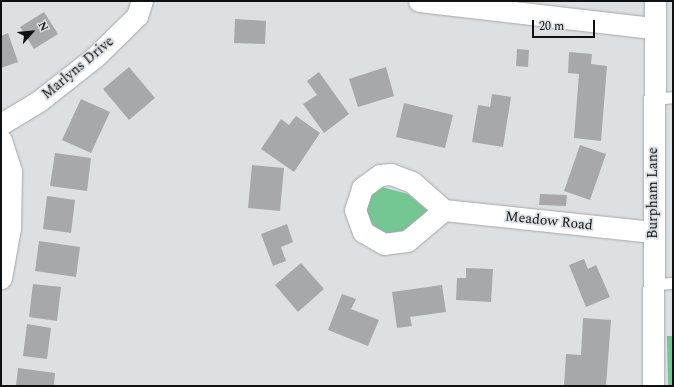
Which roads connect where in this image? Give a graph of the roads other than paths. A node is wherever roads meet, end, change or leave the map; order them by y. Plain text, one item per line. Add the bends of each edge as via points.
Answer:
1 (142, 1) edge
2 (419, 1) edge
3 (655, 1) edge
4 (652, 28) junction
5 (673, 97) edge
6 (652, 99) junction
7 (1, 124) edge
8 (1, 140) edge
9 (444, 210) dead end
10 (653, 232) junction
11 (1, 278) edge
12 (673, 283) edge
13 (652, 284) junction
14 (653, 386) edge

1 - 7 street, Marlyns Drive via 137,16 95,57 39,101
2 - 4 street
3 - 4 street, Burpham Lane
4 - 6 street, Burpham Lane
5 - 6 lane
6 - 10 street, Burpham Lane
8 - 11 street via 11,171 10,228
9 - 10 street, Meadow Road
10 - 13 street, Burpham Lane
12 - 13 lane
13 - 14 street, Burpham Lane

